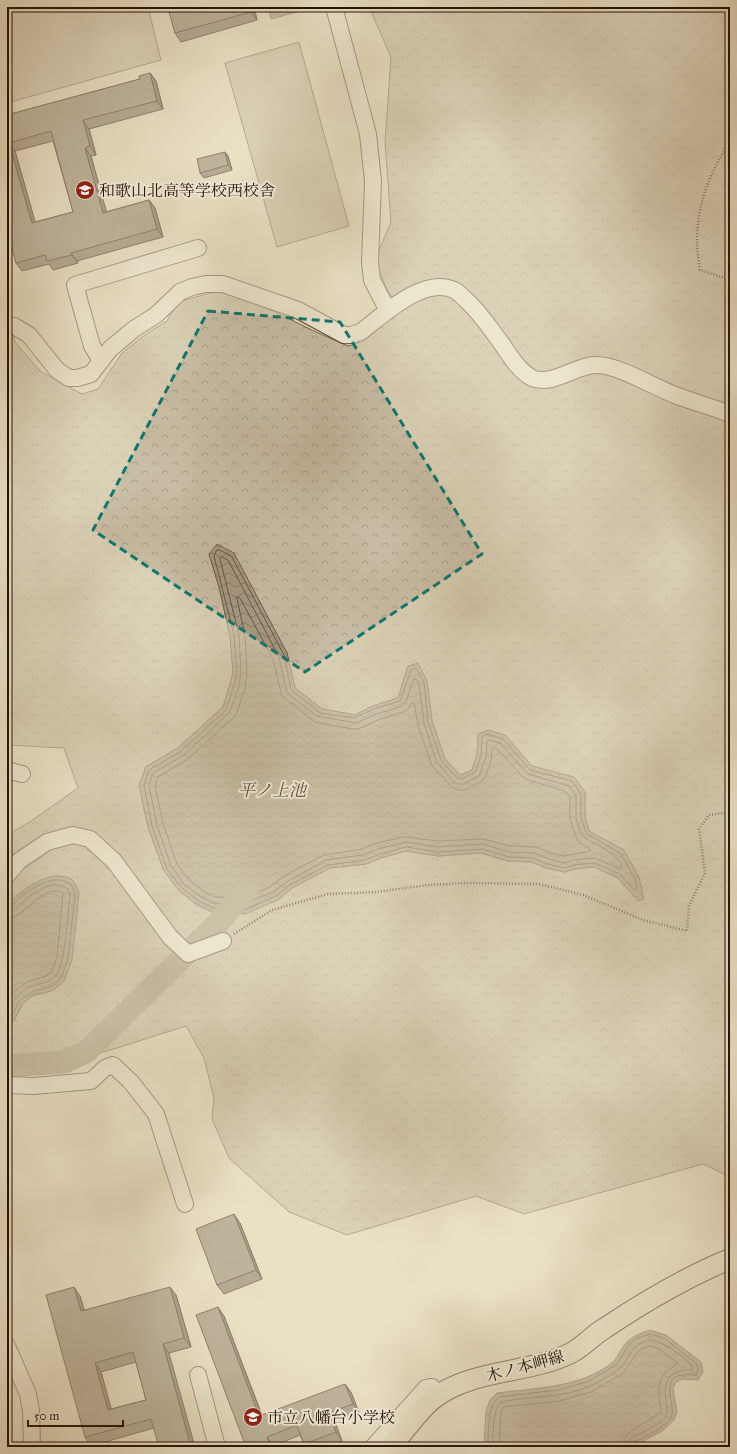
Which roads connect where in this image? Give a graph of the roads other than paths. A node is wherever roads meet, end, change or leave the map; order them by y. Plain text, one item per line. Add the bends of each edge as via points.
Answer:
1 (334, 7) edge
2 (198, 248) dead end
3 (388, 311) junction
4 (7, 325) edge
5 (101, 361) junction
6 (730, 414) edge
7 (7, 875) edge
8 (224, 941) road end
9 (7, 1085) edge
10 (185, 1204) dead end
11 (730, 1259) edge
12 (7, 1346) edge
13 (198, 1375) dead end
14 (439, 1395) junction
15 (32, 1447) edge
16 (217, 1447) edge
17 (373, 1447) edge
18 (391, 1447) edge

1 - 3 street via 368,134 373,181 370,262 372,280
2 - 5 street via 75,285 92,346
3 - 5 street via 355,335 344,335 298,310 223,284 206,284 180,292 110,349
3 - 6 street via 425,288 455,290 477,309 517,366 532,378 556,378 596,364 611,367 675,395
4 - 5 street via 29,335 57,370 69,378 91,374
7 - 8 street via 19,861 47,842 73,834 90,839 114,861 170,938 188,954
9 - 10 street via 34,1086 90,1081 105,1068 113,1065 131,1082 156,1114
11 - 14 main road, 木ノ本岬線 via 701,1271 651,1300 604,1328 572,1353 552,1361 477,1379
12 - 15 street via 28,1394
13 - 16 street
14 - 17 street via 432,1387 426,1388
14 - 18 main road, 木ノ本岬線

